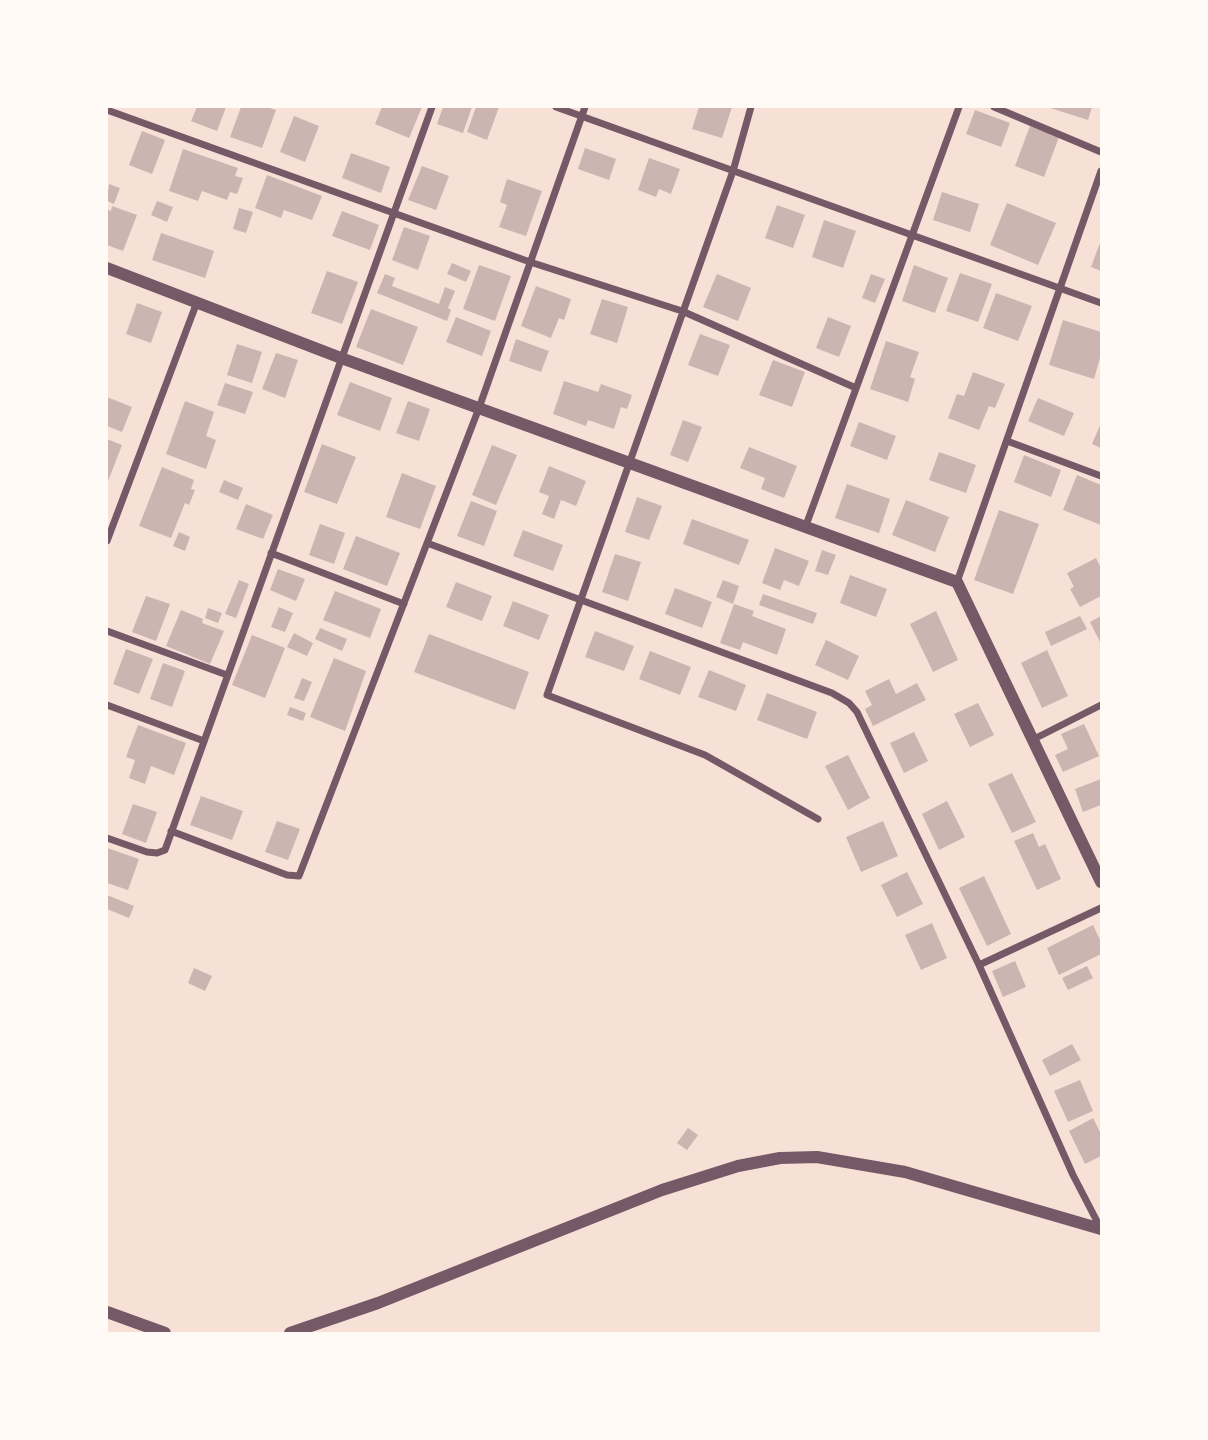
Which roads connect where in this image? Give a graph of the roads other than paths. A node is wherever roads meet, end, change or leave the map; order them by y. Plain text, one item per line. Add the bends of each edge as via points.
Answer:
1 (432, 107) edge
2 (556, 107) edge
3 (585, 107) edge
4 (751, 107) edge
5 (959, 107) edge
6 (994, 107) edge
7 (107, 110) edge
8 (582, 116) junction
9 (1101, 152) edge
10 (733, 171) junction
11 (1101, 171) edge
12 (393, 212) junction
13 (912, 235) junction
14 (530, 262) junction
15 (107, 268) edge
16 (1060, 288) junction
17 (197, 302) junction
18 (1101, 303) edge
19 (682, 312) junction
20 (341, 358) junction
21 (856, 388) junction
22 (479, 408) junction
23 (1007, 440) junction
24 (630, 463) junction
25 (1101, 476) edge
26 (805, 528) junction
27 (107, 541) edge
28 (427, 543) junction
29 (271, 553) junction
30 (957, 582) junction
31 (580, 599) junction
32 (404, 604) junction
33 (107, 631) edge
34 (227, 675) junction
35 (107, 705) edge
36 (1101, 705) edge
37 (1032, 740) junction
38 (204, 741) junction
39 (818, 819) dead end
40 (171, 831) junction
41 (107, 838) edge
42 (1101, 881) edge
43 (1101, 908) edge
44 (979, 965) junction
45 (1101, 1229) edge
46 (107, 1311) edge
47 (166, 1333) edge
48 (290, 1333) edge

1 - 12 street
2 - 8 street
3 - 8 street
4 - 10 street
5 - 13 street
6 - 9 street
7 - 12 street
8 - 10 street
8 - 14 street
10 - 13 street
10 - 19 street
11 - 16 street
12 - 14 street
12 - 20 street
13 - 16 street
13 - 21 street
14 - 19 street
14 - 22 street
15 - 17 street
16 - 18 street
16 - 23 street
17 - 20 street
17 - 27 street
19 - 21 street
19 - 24 street
20 - 22 street
20 - 29 street
21 - 26 street
22 - 24 street
22 - 28 street
23 - 25 street
23 - 30 street
24 - 26 street
24 - 31 street
26 - 30 street
28 - 31 street
28 - 32 street
29 - 32 street
29 - 34 street
30 - 37 street
31 - 39 street via 547,695 705,755
31 - 44 street via 849,703
32 - 40 street via 299,876
33 - 34 street
34 - 38 street
35 - 38 street
36 - 37 street
37 - 42 street
38 - 40 street
40 - 41 street via 165,849 157,853
43 - 44 street
44 - 45 street
45 - 48 street via 905,1172 817,1157 780,1158 738,1166 662,1191
46 - 47 street

